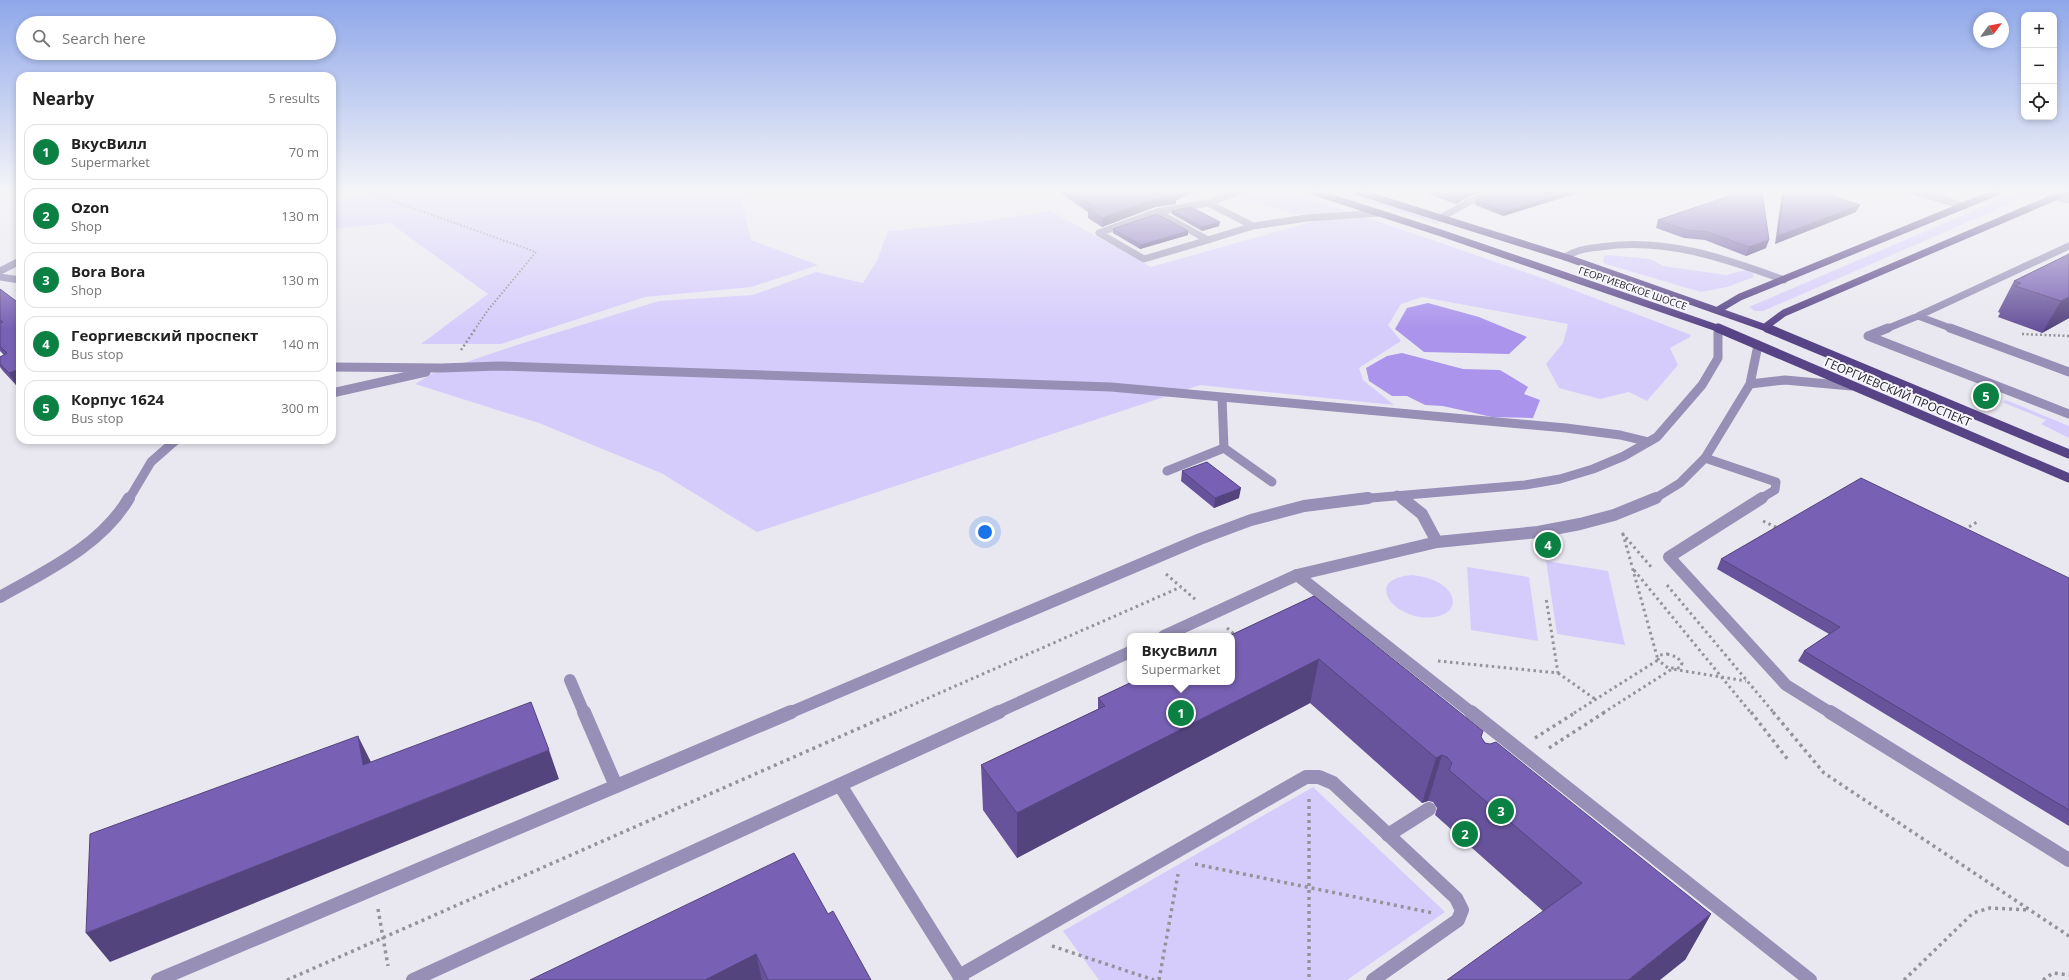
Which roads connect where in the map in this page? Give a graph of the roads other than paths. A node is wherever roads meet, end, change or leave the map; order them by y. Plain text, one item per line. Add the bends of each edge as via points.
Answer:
1 (1107, 238) edge
2 (1204, 238) edge
3 (1215, 238) edge
4 (1452, 238) edge
5 (1503, 238) edge
6 (1887, 238) edge
7 (1961, 238) edge
8 (1208, 240) junction
9 (2069, 246) edge
10 (1565, 257) junction
11 (16, 263) edge
12 (0, 271) edge
13 (0, 277) edge
14 (16, 279) edge
15 (1784, 280) junction
16 (1718, 310) junction
17 (1918, 316) junction
18 (1718, 328) junction
19 (1762, 336) junction
20 (336, 367) edge
21 (446, 368) junction
22 (2069, 372) edge
23 (1750, 384) junction
24 (1857, 387) junction
25 (336, 392) edge
26 (1222, 398) junction
27 (2069, 414) edge
28 (1649, 442) junction
29 (171, 444) edge
30 (1224, 448) junction
31 (2069, 454) edge
32 (1705, 458) junction
33 (1166, 471) dead end
34 (2069, 478) edge
35 (1272, 482) dead end
36 (1396, 495) junction
37 (1437, 542) junction
38 (1297, 575) junction
39 (0, 597) edge
40 (1171, 633) edge
41 (1127, 653) edge
42 (570, 680) dead end
43 (840, 784) junction
44 (616, 786) junction
45 (1429, 809) dead end
46 (1388, 834) junction
47 (2069, 860) edge
48 (961, 978) edge
49 (158, 980) edge
50 (413, 980) edge
51 (1373, 980) edge
52 (1810, 980) edge

1 - 8 street via 1144,259
2 - 8 street
3 - 8 street
4 - 18 main road, ГЕОРГИЕВСКОЕ ШОССЕ
5 - 10 main road, ГЕОРГИЕВСКОЕ ШОССЕ
6 - 15 main road
7 - 19 main road via 1784,314
9 - 17 street
10 - 15 street via 1570,253 1611,244 1641,243 1749,266
10 - 16 main road, ГЕОРГИЕВСКОЕ ШОССЕ
11 - 12 street
13 - 14 street
15 - 16 main road via 1740,297
16 - 18 main road via 1715,318
16 - 19 main road, ГЕОРГИЕВСКИЙ ПРОСПЕКТ
17 - 22 street
17 - 27 street via 1868,336
18 - 19 main road, ГЕОРГИЕВСКИЙ ПРОСПЕКТ
18 - 28 street via 1718,358 1702,385 1657,437
19 - 23 street
19 - 24 main road, ГЕОРГИЕВСКИЙ ПРОСПЕКТ
19 - 31 main road, ГЕОРГИЕВСКИЙ ПРОСПЕКТ
20 - 21 street
21 - 25 street
21 - 26 street via 499,366 1111,387
23 - 24 street via 1802,380
23 - 32 street
24 - 34 main road, ГЕОРГИЕВСКИЙ ПРОСПЕКТ
26 - 28 street via 1566,428 1620,435
26 - 30 street
28 - 36 street via 1593,469 1543,483
29 - 39 street via 151,462 119,516 56,565
30 - 33 street
30 - 35 street
32 - 37 street via 1680,483 1652,501 1614,515 1538,532
32 - 47 street via 1776,482 1774,490 1668,557 1786,684
36 - 37 street via 1425,516
36 - 44 street via 1304,506 1251,520 1200,539
37 - 38 street
38 - 40 street
38 - 52 street via 1515,756
41 - 43 street
42 - 44 street
43 - 48 street
43 - 50 street
44 - 49 street
45 - 46 street
46 - 48 street via 1333,784 1319,777 1306,777 1177,857 1026,938
46 - 51 street via 1456,898 1462,910 1458,920

